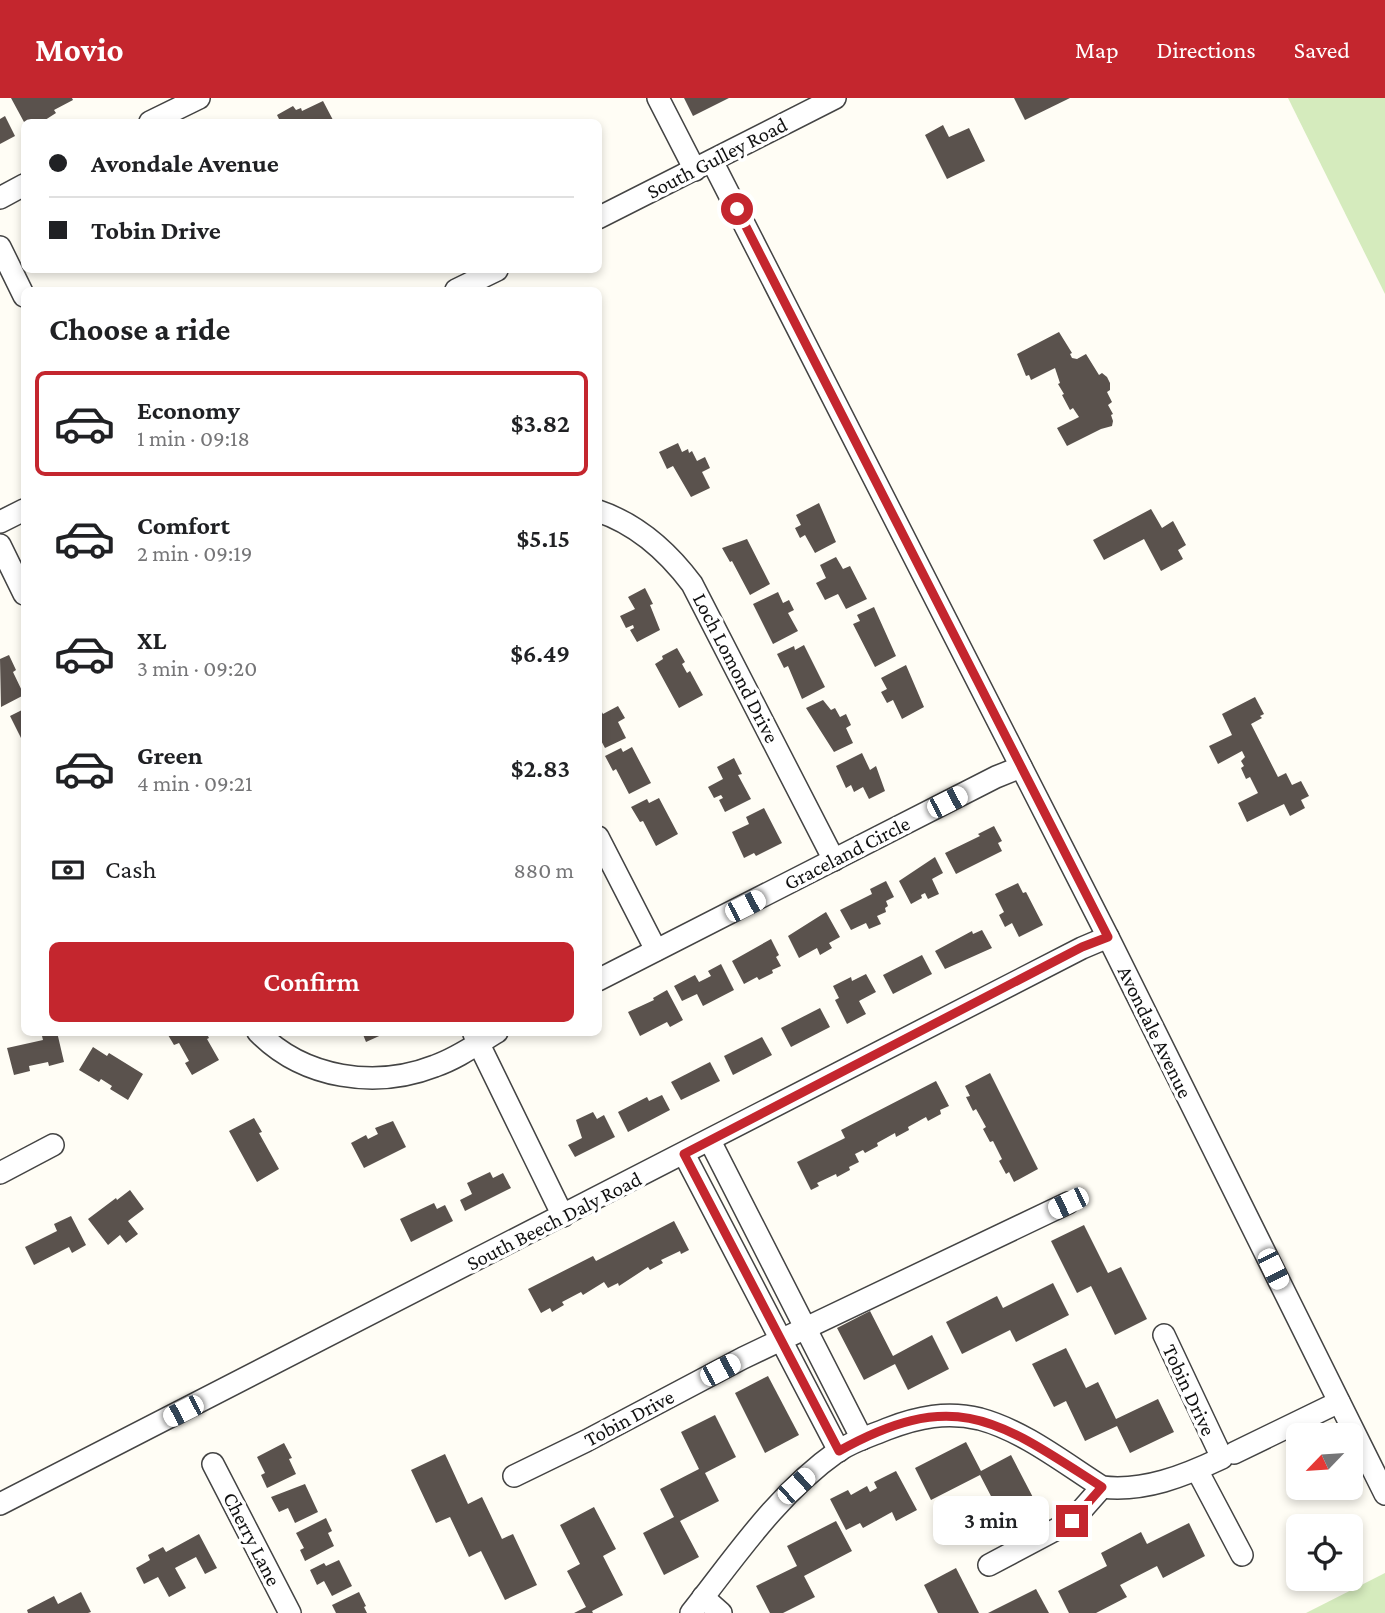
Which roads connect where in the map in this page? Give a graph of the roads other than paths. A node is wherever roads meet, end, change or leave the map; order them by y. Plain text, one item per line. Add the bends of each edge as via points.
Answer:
1 (199, 98) edge
2 (658, 98) edge
3 (835, 98) edge
4 (156, 119) edge
5 (704, 165) junction
6 (21, 187) edge
7 (0, 198) edge
8 (602, 216) edge
9 (0, 247) edge
10 (491, 273) edge
11 (462, 287) edge
12 (21, 290) edge
13 (21, 512) edge
14 (602, 513) edge
15 (0, 522) edge
16 (0, 545) edge
17 (21, 588) edge
18 (1021, 767) junction
19 (602, 845) edge
20 (834, 860) junction
21 (1108, 937) junction
22 (656, 950) junction
23 (602, 978) edge
24 (263, 1036) edge
25 (476, 1039) edge
26 (710, 1141) junction
27 (53, 1145) dead end
28 (684, 1154) junction
29 (0, 1173) edge
30 (1068, 1203) dead end
31 (563, 1216) junction
32 (805, 1328) junction
33 (1164, 1335) dead end
34 (781, 1339) junction
35 (1339, 1402) junction
36 (862, 1439) junction
37 (839, 1451) junction
38 (1234, 1452) dead end
39 (213, 1464) dead end
40 (1197, 1470) junction
41 (514, 1476) dead end
42 (1102, 1487) junction
43 (1385, 1494) edge
44 (0, 1504) edge
45 (1242, 1555) dead end
46 (989, 1565) dead end
47 (697, 1605) edge
48 (287, 1612) edge
49 (721, 1613) edge

1 - 4 street
2 - 5 street, Avondale Avenue
3 - 5 street, South Gulley Road
5 - 8 street, South Gulley Road
5 - 18 street, Avondale Avenue
6 - 7 street
9 - 12 street
10 - 11 street
13 - 15 street
14 - 20 street, Loch Lomond Drive via 643,534 692,584
16 - 17 street
18 - 20 street, Graceland Circle
18 - 21 street, Avondale Avenue
19 - 22 street
20 - 22 street, Graceland Circle
21 - 26 street, South Beech Daly Road
21 - 35 street, Avondale Avenue
22 - 23 street, Graceland Circle
24 - 25 street via 299,1062 363,1079 438,1066
25 - 31 street
26 - 28 street, South Beech Daly Road
26 - 32 street
27 - 29 street
28 - 31 street, South Beech Daly Road
28 - 34 street
30 - 32 street, Tobin Drive
31 - 44 street, South Beech Daly Road
32 - 34 street, Tobin Drive
32 - 36 street
33 - 40 street, Tobin Drive via 1222,1458
34 - 37 street
34 - 41 street, Tobin Drive
35 - 38 street, Tobin Drive
35 - 43 street, Avondale Avenue
36 - 37 street, Tobin Drive
36 - 42 street, Tobin Drive via 909,1420 959,1415 1005,1428
37 - 47 street, Tobin Drive via 776,1504
39 - 48 street, Cherry Lane
40 - 42 street, Tobin Drive via 1142,1488
40 - 45 street, Tobin Drive
42 - 46 street via 1072,1521
47 - 49 street, Tobin Drive

